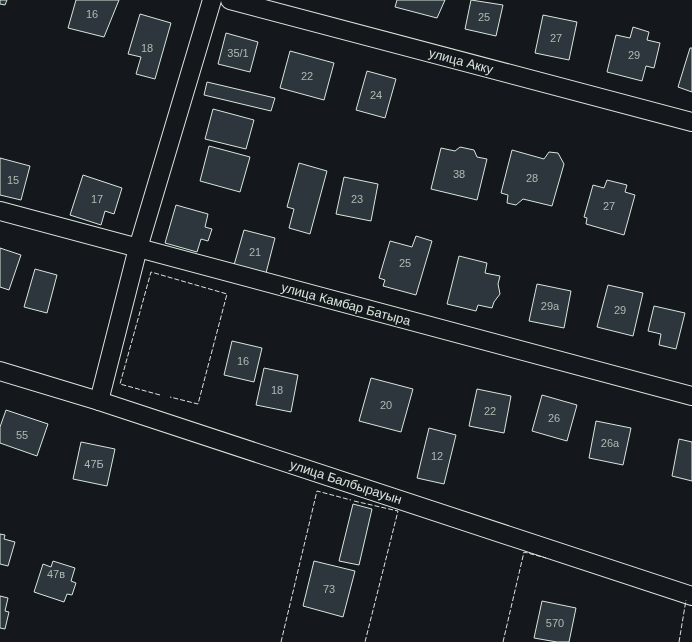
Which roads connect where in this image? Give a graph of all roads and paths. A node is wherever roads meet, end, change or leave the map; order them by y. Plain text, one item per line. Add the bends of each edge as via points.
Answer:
1 (212, 0) edge
2 (230, 0) edge
3 (692, 122) edge
4 (0, 211) edge
5 (138, 248) junction
6 (0, 371) edge
7 (692, 396) edge
8 (98, 401) junction
9 (692, 596) edge

1 - 5 street
2 - 3 street, улица Акку
4 - 5 street, улица Камбар Батыра
5 - 7 street, улица Камбар Батыра
5 - 8 street
6 - 8 street, улица Балбырауын
8 - 9 street, улица Балбырауын

